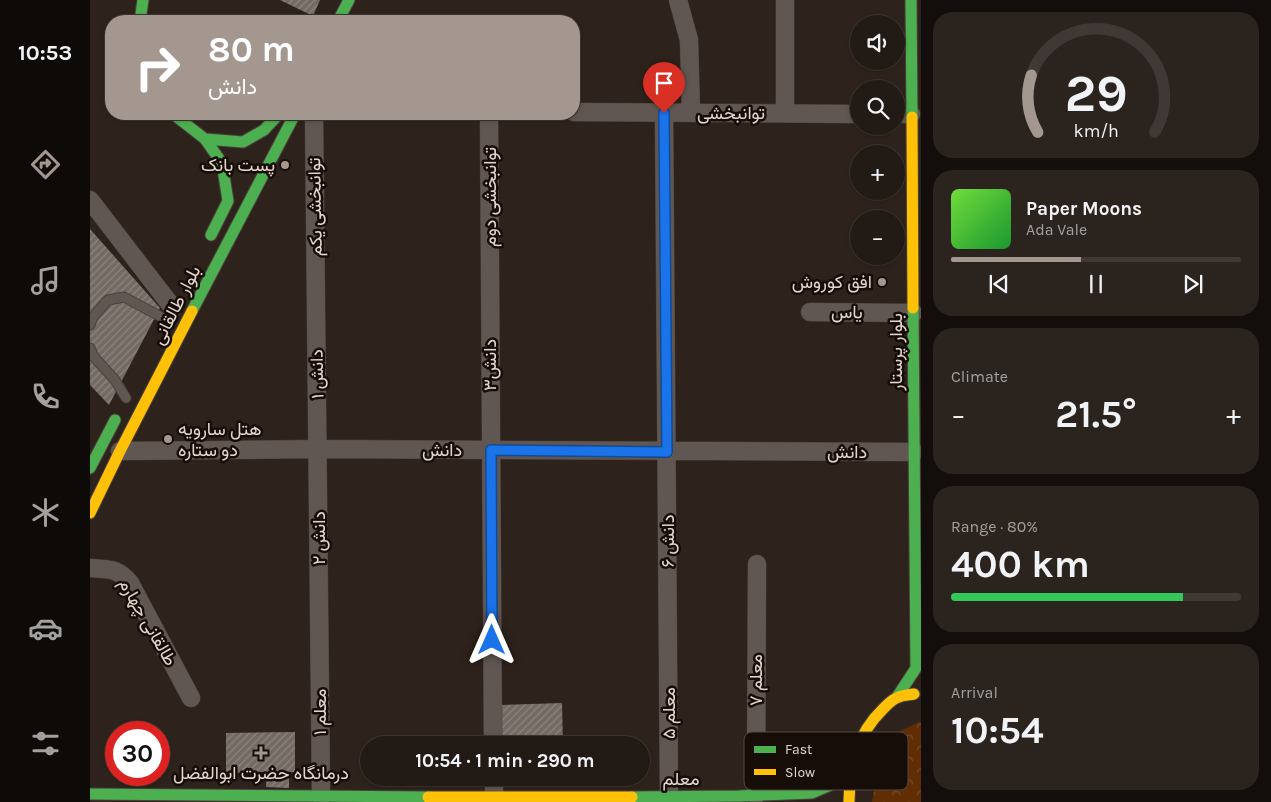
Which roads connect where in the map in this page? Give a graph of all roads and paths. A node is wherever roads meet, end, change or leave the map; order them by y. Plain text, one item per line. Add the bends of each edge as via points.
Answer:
1 (143, 0) edge
2 (350, 0) edge
3 (678, 0) edge
4 (784, 0) edge
5 (910, 0) edge
6 (141, 15) edge
7 (341, 15) edge
8 (580, 112) edge
9 (664, 113) junction
10 (691, 113) junction
11 (785, 113) junction
12 (850, 114) edge
13 (910, 114) edge
14 (179, 120) edge
15 (273, 120) edge
16 (292, 120) edge
17 (314, 120) edge
18 (489, 120) edge
19 (205, 139) junction
20 (92, 206) edge
21 (204, 249) dead end
22 (490, 280) joint
23 (316, 300) joint
24 (810, 312) dead end
25 (913, 313) junction
26 (170, 314) joint
27 (90, 325) edge
28 (90, 348) edge
29 (129, 394) joint
30 (318, 449) junction
31 (491, 450) junction
32 (120, 451) junction
33 (667, 452) junction
34 (918, 452) edge
35 (90, 468) edge
36 (90, 513) edge
37 (757, 564) dead end
38 (90, 568) edge
39 (320, 627) joint
40 (668, 630) joint
41 (921, 692) edge
42 (897, 697) junction
43 (192, 698) dead end
44 (756, 732) edge
45 (864, 732) edge
46 (493, 736) edge
47 (494, 786) edge
48 (756, 790) edge
49 (819, 790) edge
50 (90, 794) edge
51 (756, 795) junction
52 (669, 796) junction
53 (321, 797) junction
54 (494, 798) junction

1 - 6 main road
2 - 7 main road
3 - 10 street via 690,40
4 - 11 street
5 - 13 main road, بلوار پرستار
8 - 9 street, توانبخشی
9 - 10 street, توانبخشی
9 - 33 street, دانش ۶
10 - 11 street, توانبخشی
11 - 12 street, توانبخشی
13 - 25 main road, بلوار پرستار
14 - 19 main road
15 - 19 main road via 264,130 243,142
16 - 32 main road, بلوار طالقانی
17 - 23 street, توانبخشی یکم
18 - 22 street, توانبخشی دوم
19 - 21 main road, بلوار طالقانی via 222,163 228,201
20 - 26 street
22 - 31 street, دانش٣
23 - 30 street, دانش ١
24 - 25 street, یاس
25 - 34 main road, بلوار پرستار
26 - 27 lane via 124,297 108,300 93,316
28 - 29 lane via 94,357
29 - 35 main road
30 - 31 street, دانش
30 - 32 street, دانش
30 - 39 street, دانش ٢
31 - 33 street, دانش
31 - 46 street, دانش٣
32 - 36 main road, بلوار طالقانی
33 - 34 street, دانش
33 - 40 street, دانش ۶
34 - 42 main road, بلوار پرستار via 916,668
37 - 44 street, معلم ٧
38 - 43 street, طالقانی چهارم via 114,570 130,583
39 - 53 street, معلم ١
40 - 52 street, معلم ۵
41 - 42 main road
42 - 45 main road via 874,716
47 - 54 street
48 - 51 street, معلم ٧
49 - 51 main road, معلم
50 - 53 main road, معلم
51 - 52 main road, معلم
52 - 54 main road, معلم
53 - 54 main road, معلم

